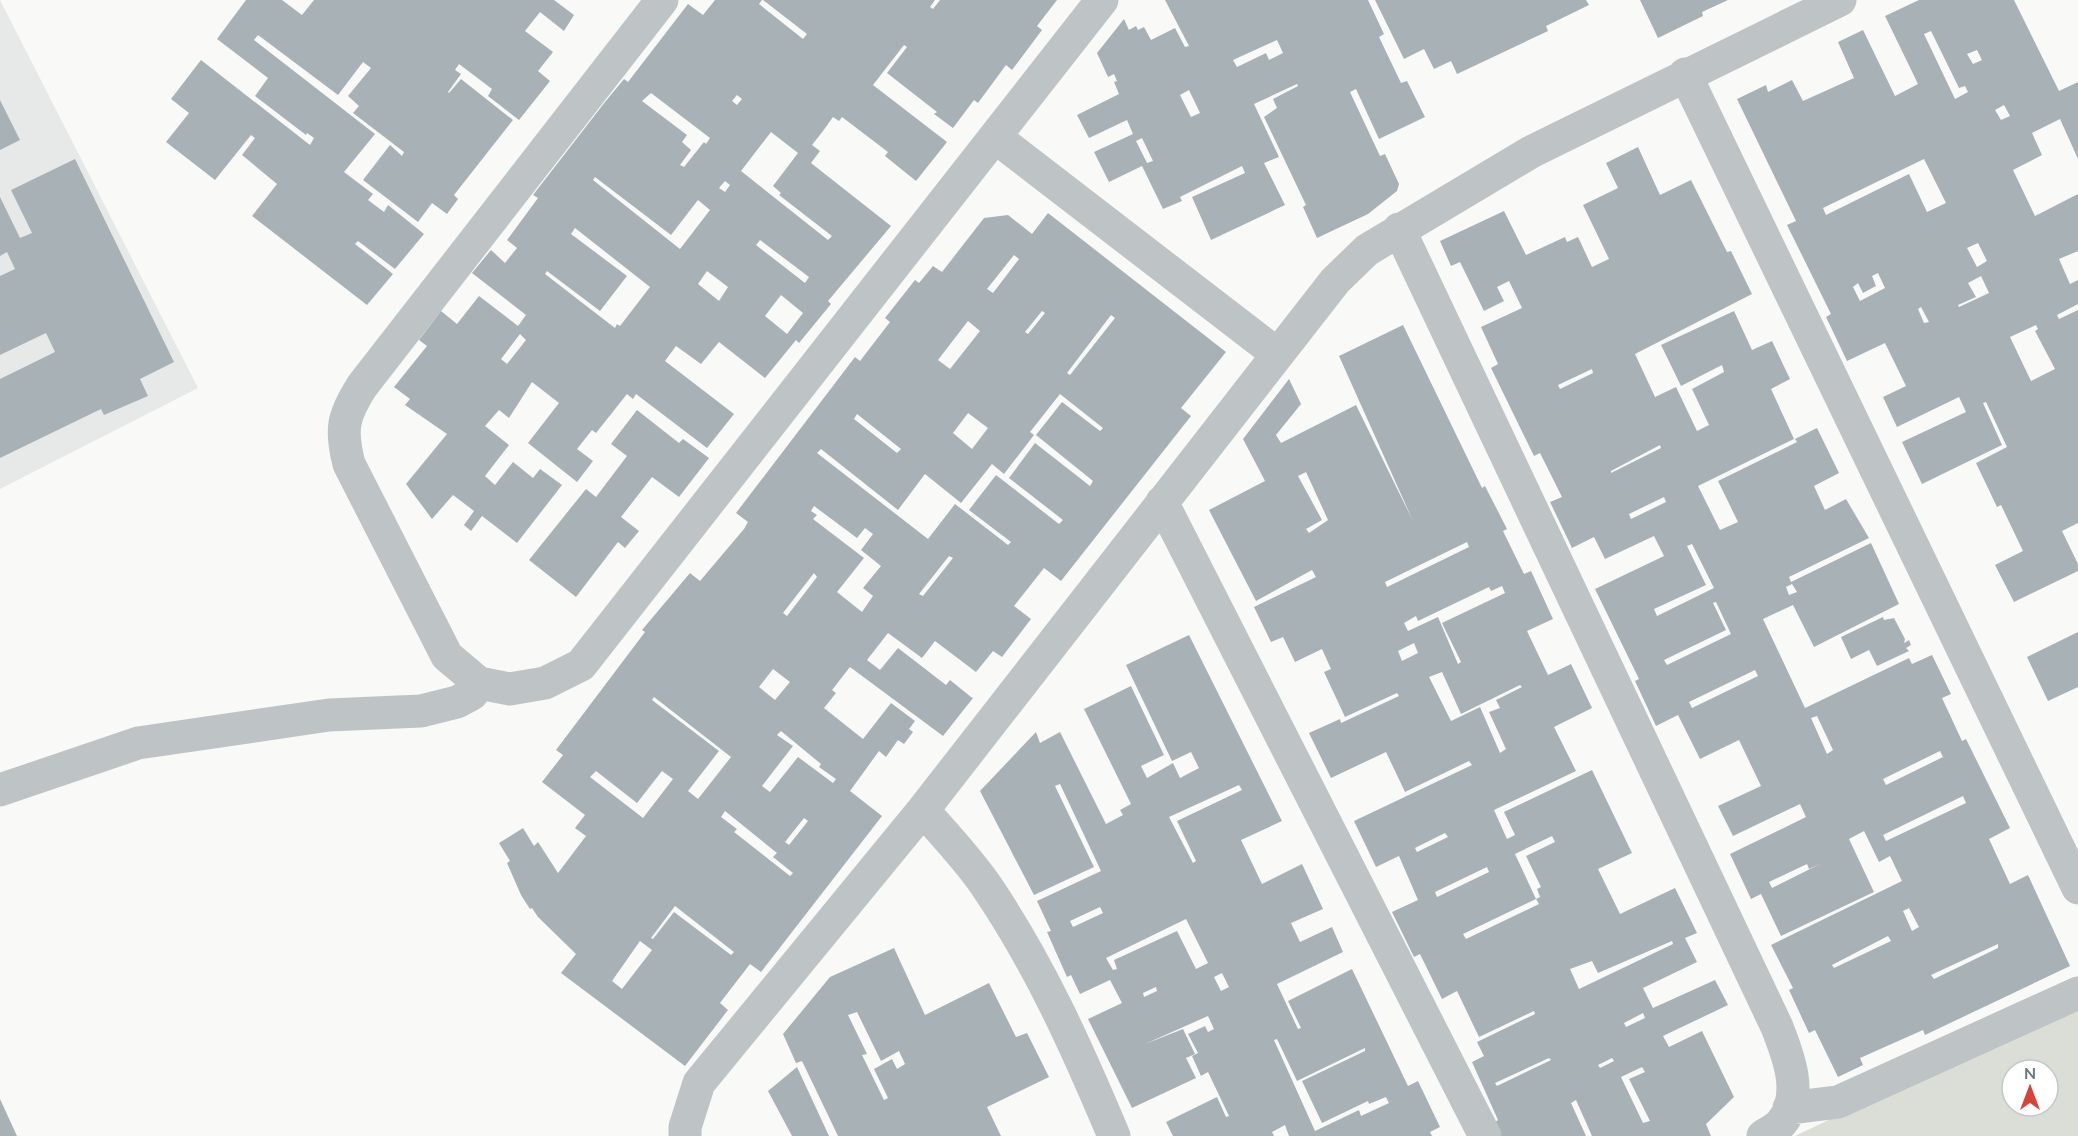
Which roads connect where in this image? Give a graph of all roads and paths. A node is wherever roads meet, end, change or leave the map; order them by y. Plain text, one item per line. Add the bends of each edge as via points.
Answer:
1 (662, 0) edge
2 (1102, 0) edge
3 (1840, 0) edge
4 (1685, 74) junction
5 (995, 137) junction
6 (1399, 229) junction
7 (1277, 354) junction
8 (1162, 502) junction
9 (479, 683) junction
10 (0, 790) edge
11 (923, 810) junction
12 (2078, 888) edge
13 (2078, 993) edge
14 (1789, 1108) junction
15 (685, 1136) edge
16 (1114, 1136) edge
17 (1485, 1136) edge
18 (1763, 1136) edge

1 - 9 street via 348,408 344,443 349,464 447,656
2 - 5 street
3 - 4 street
4 - 6 street via 1531,152
4 - 12 street
5 - 7 street
5 - 9 street via 581,665 545,683 510,689
6 - 7 street via 1367,250 1335,281
6 - 14 street via 1777,1027 1789,1058 1793,1093
7 - 8 street
8 - 11 street
8 - 17 street
9 - 10 street via 457,702 421,711 328,715 138,743
11 - 15 street via 699,1083
11 - 16 street via 984,881 1023,941 1047,984
13 - 14 street via 1838,1102
14 - 18 street via 1782,1123

